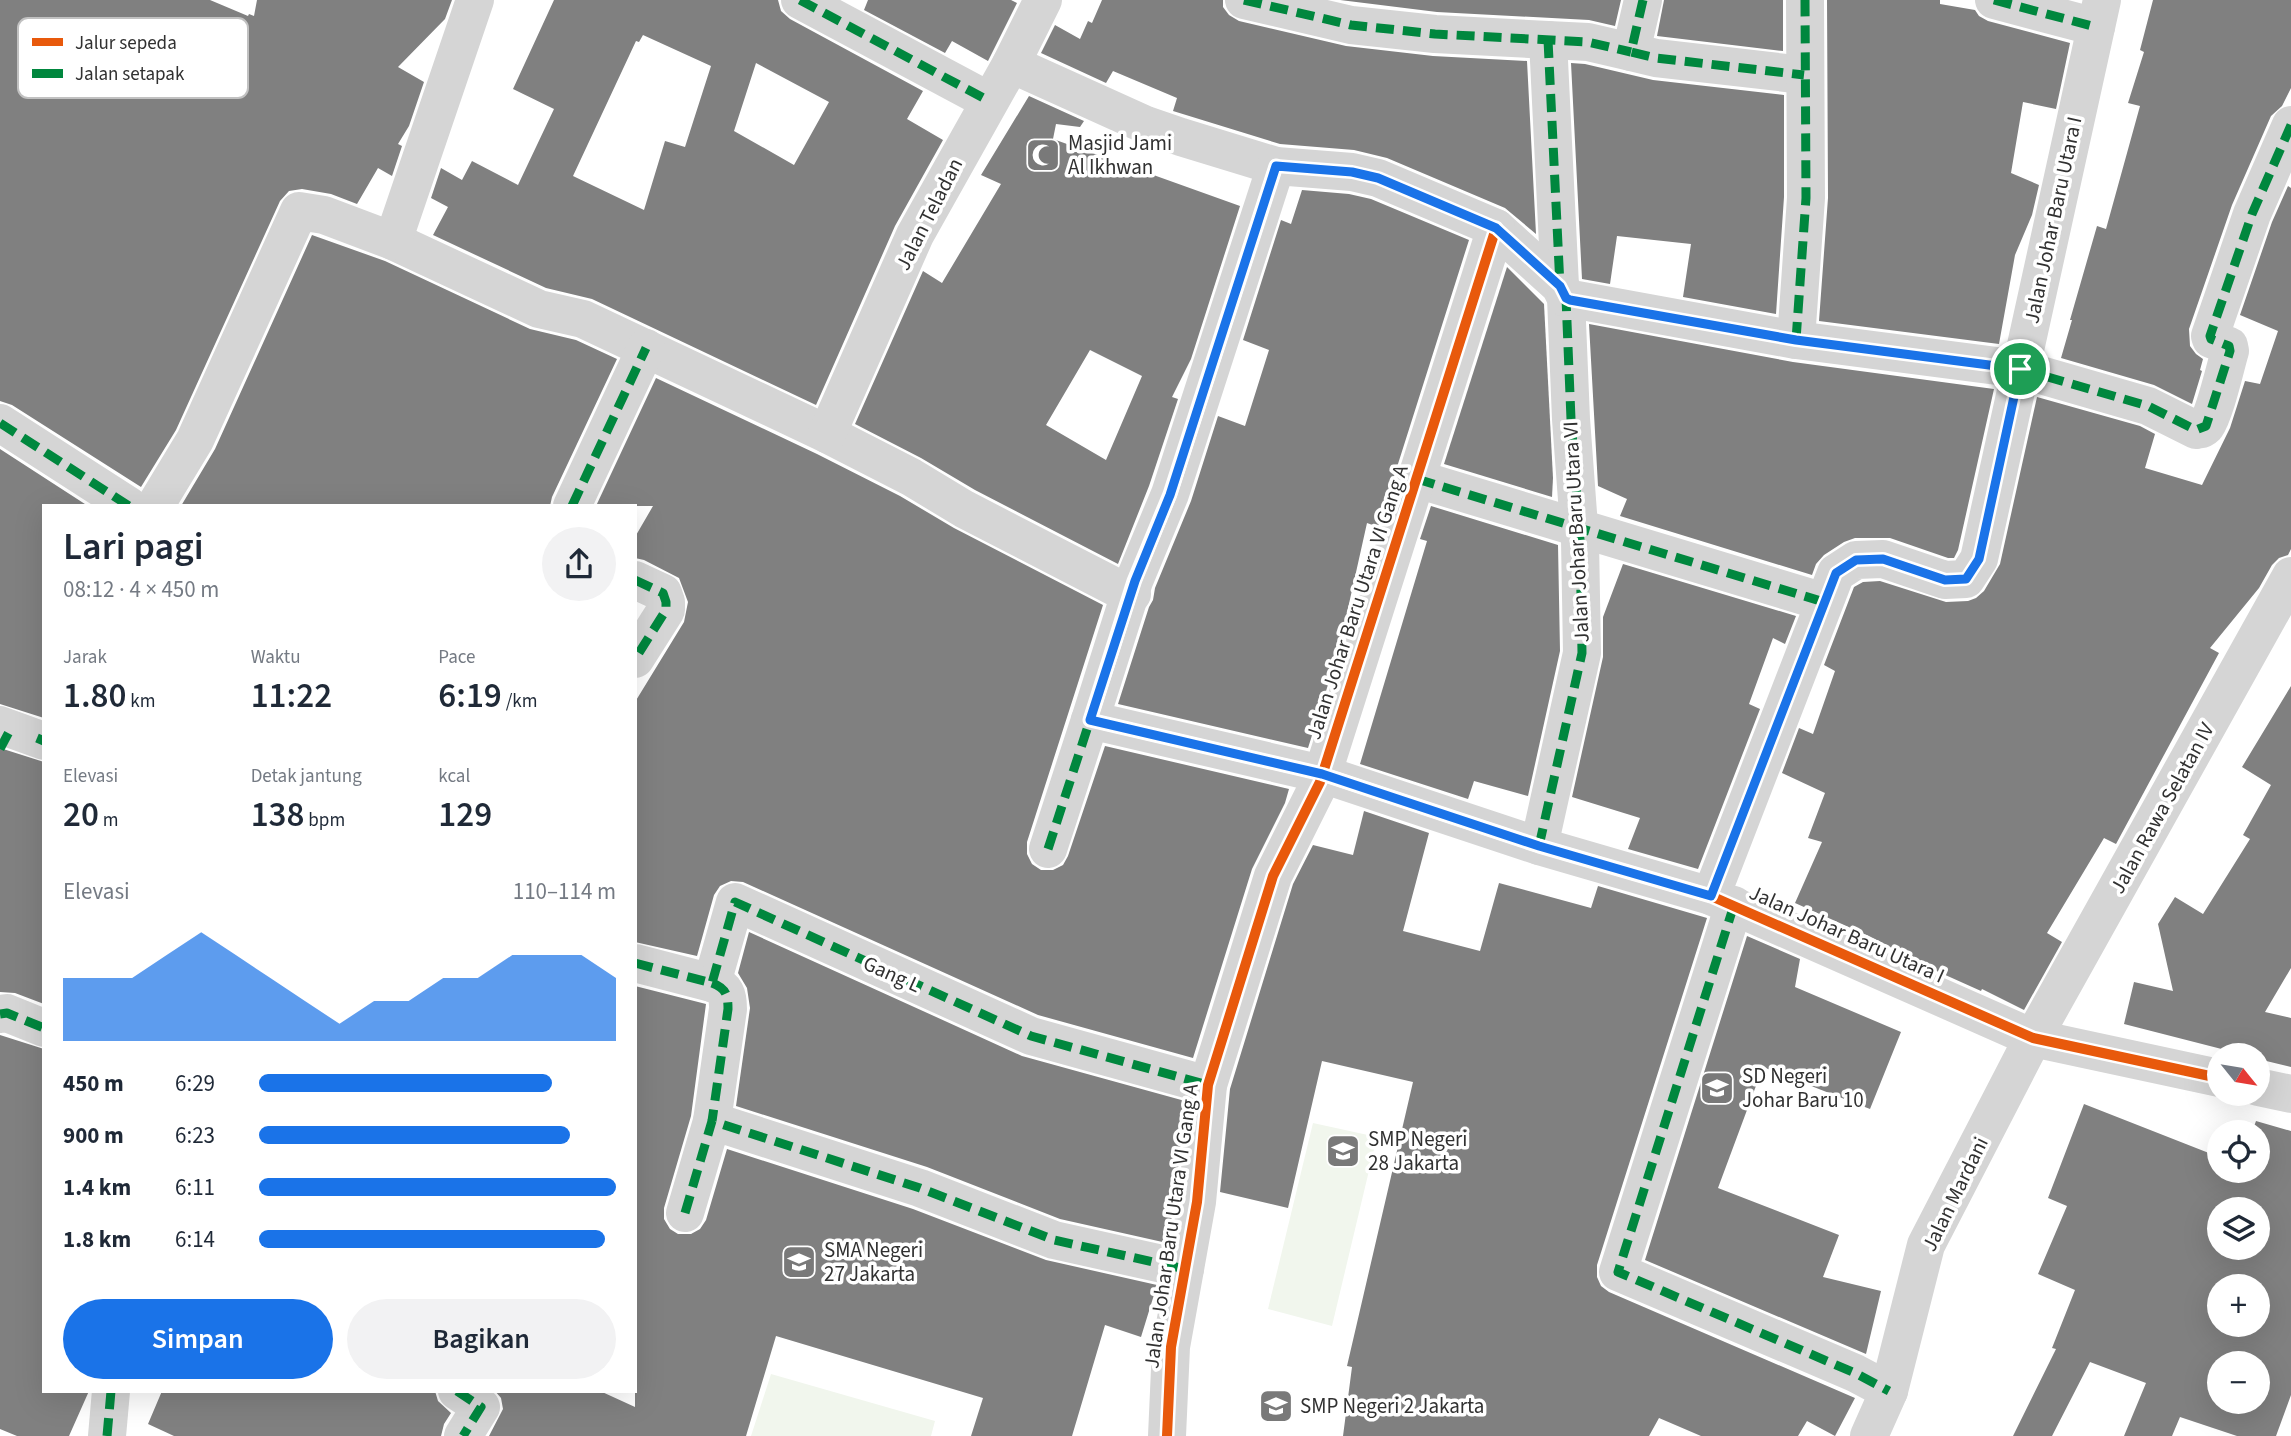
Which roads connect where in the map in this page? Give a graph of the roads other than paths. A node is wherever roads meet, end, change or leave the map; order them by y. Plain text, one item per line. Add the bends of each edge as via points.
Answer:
1 (475, 0) edge
2 (800, 0) edge
3 (1044, 0) edge
4 (1244, 0) edge
5 (1643, 0) edge
6 (1805, 0) edge
7 (1994, 0) edge
8 (2099, 13) edge
9 (1548, 40) junction
10 (1632, 52) junction
11 (1011, 64) junction
12 (1804, 75) junction
13 (989, 101) junction
14 (2291, 125) edge
15 (1276, 166) junction
16 (1496, 228) junction
17 (393, 241) junction
18 (1563, 292) junction
19 (1796, 340) junction
20 (646, 348) junction
21 (2020, 369) junction
22 (0, 424) edge
23 (827, 434) junction
24 (1417, 479) junction
25 (126, 504) edge
26 (156, 504) edge
27 (573, 504) edge
28 (1579, 528) junction
29 (2291, 576) edge
30 (637, 581) edge
31 (1132, 594) junction
32 (1824, 602) junction
33 (637, 656) edge
34 (1090, 720) junction
35 (1322, 774) junction
36 (1539, 846) junction
37 (1048, 849) dead end
38 (1723, 900) junction
39 (637, 964) edge
40 (712, 983) junction
41 (0, 1014) edge
42 (42, 1026) edge
43 (2033, 1038) junction
44 (2207, 1075) edge
45 (1208, 1085) junction
46 (2270, 1090) edge
47 (2291, 1094) edge
48 (712, 1121) junction
49 (685, 1213) dead end
50 (1185, 1269) junction
51 (1889, 1391) junction
52 (111, 1393) edge
53 (460, 1393) edge
54 (107, 1436) edge
55 (463, 1436) edge
56 (1167, 1436) edge
57 (1869, 1436) edge

1 - 17 street
2 - 13 street
3 - 11 street, Jalan Teladan
4 - 9 street via 1351,25
5 - 10 street
6 - 12 street
7 - 8 street
8 - 21 street, Jalan Johar Baru Utara I
9 - 10 street via 1588,42
9 - 18 street, Jalan Johar Baru Utara VI
10 - 12 street
11 - 13 street, Jalan Teladan
11 - 15 street via 1146,125
12 - 19 street via 1806,198
13 - 23 street, Jalan Teladan via 915,235
14 - 21 street via 2252,214 2210,336 2230,351 2206,426 2196,430 2148,406
15 - 16 street via 1378,178
15 - 31 street via 1170,495
16 - 18 street
16 - 24 street, Jalan Johar Baru Utara VI Gang A
17 - 20 street via 539,309 583,319
17 - 26 street via 324,215 299,211 195,440
18 - 19 street
18 - 28 street, Jalan Johar Baru Utara VI
19 - 21 street
20 - 23 street
20 - 27 street
21 - 32 street, Jalan Johar Baru Utara I via 1979,559 1966,579 1945,580 1883,559 1856,560 1836,573
22 - 25 street
23 - 31 street
24 - 28 street
24 - 35 street, Jalan Johar Baru Utara VI Gang A
28 - 32 street
28 - 36 street, Jalan Johar Baru Utara VI via 1582,653
29 - 43 street, Jalan Rawa Selatan IV
30 - 33 street via 663,593 666,610
31 - 34 street
32 - 38 street, Jalan Johar Baru Utara I
34 - 35 street, Jalan Johar Baru Utara I
34 - 37 street
35 - 36 street, Jalan Johar Baru Utara I
35 - 45 street, Jalan Johar Baru Utara VI Gang A via 1273,876
36 - 38 street, Jalan Johar Baru Utara I
38 - 43 street, Jalan Johar Baru Utara I
38 - 51 street via 1618,1272
39 - 40 street
40 - 45 street, Gang L via 736,902 1031,1037
40 - 48 street via 728,996 728,1009
41 - 42 street
43 - 44 street, Jalan Johar Baru Utara I
43 - 51 street, Jalan Mardani via 1926,1245
45 - 50 street, Jalan Johar Baru Utara VI Gang A via 1197,1202
46 - 47 street
48 - 49 street
48 - 50 street via 920,1188 1054,1240
50 - 56 street, Jalan Johar Baru Utara VI Gang A via 1171,1347
51 - 57 street, Jalan Mardani
52 - 54 street
53 - 55 street via 481,1407

